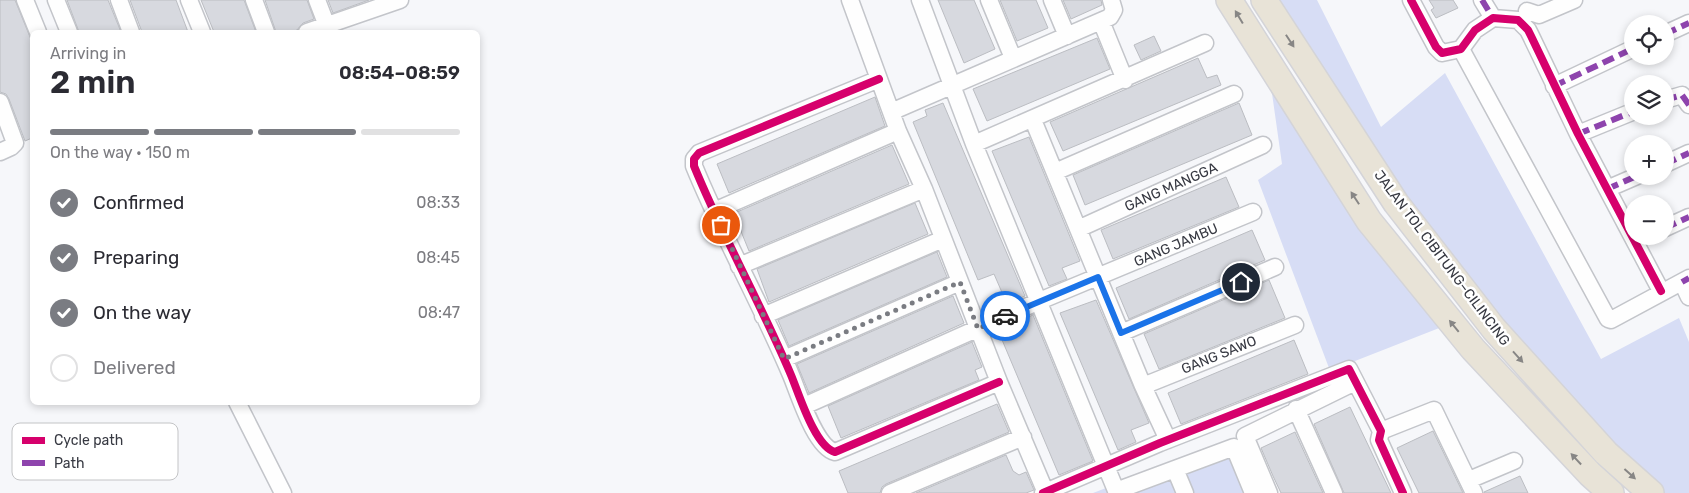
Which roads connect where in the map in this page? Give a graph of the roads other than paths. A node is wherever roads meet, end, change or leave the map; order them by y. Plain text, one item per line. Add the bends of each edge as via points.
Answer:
1 (25, 0) edge
2 (56, 0) edge
3 (119, 0) edge
4 (190, 0) edge
5 (254, 0) edge
6 (317, 0) edge
7 (400, 0) edge
8 (850, 0) edge
9 (920, 0) edge
10 (989, 0) edge
11 (1052, 0) edge
12 (1111, 0) edge
13 (1229, 0) edge
14 (1264, 0) edge
15 (1411, 0) edge
16 (1482, 0) edge
17 (1574, 0) edge
18 (380, 4) edge
19 (1527, 10) edge
20 (1493, 18) junction
21 (1101, 21) junction
22 (1689, 23) edge
23 (327, 26) junction
24 (37, 30) edge
25 (68, 30) edge
26 (130, 30) edge
27 (201, 30) edge
28 (265, 30) edge
29 (314, 30) edge
30 (1674, 30) edge
31 (1067, 36) junction
32 (1204, 43) dead end
33 (1460, 49) junction
34 (1624, 53) edge
35 (1013, 58) junction
36 (879, 79) junction
37 (1125, 80) junction
38 (954, 85) junction
39 (1554, 86) junction
40 (1234, 94) dead end
41 (1674, 97) edge
42 (0, 102) edge
43 (1689, 105) edge
44 (891, 112) junction
45 (1624, 115) edge
46 (1033, 120) junction
47 (898, 131) junction
48 (1578, 134) junction
49 (974, 144) junction
50 (1263, 145) dead end
51 (0, 152) edge
52 (1689, 153) edge
53 (1674, 160) edge
54 (1054, 172) junction
55 (1624, 182) edge
56 (924, 189) junction
57 (1607, 190) junction
58 (714, 211) junction
59 (1254, 212) dead end
60 (1624, 214) edge
61 (1689, 217) edge
62 (1674, 224) edge
63 (1078, 229) junction
64 (943, 239) junction
65 (1644, 245) edge
66 (739, 266) junction
67 (1275, 267) dead end
68 (1098, 277) junction
69 (1686, 280) edge
70 (960, 282) junction
71 (1661, 291) junction
72 (1689, 297) edge
73 (1038, 302) junction
74 (763, 316) junction
75 (1295, 325) dead end
76 (978, 329) junction
77 (1121, 333) junction
78 (784, 359) junction
79 (999, 382) junction
80 (1355, 382) junction
81 (1143, 386) junction
82 (239, 405) edge
83 (804, 406) junction
84 (1296, 410) junction
85 (1381, 431) junction
86 (1023, 437) junction
87 (1168, 440) junction
88 (1514, 461) dead end
89 (1105, 465) junction
90 (1175, 469) junction
91 (1472, 487) edge
92 (1117, 492) edge
93 (284, 493) edge
94 (890, 493) edge
95 (1045, 493) edge
96 (1185, 493) edge
97 (1253, 493) edge
98 (1269, 493) edge
99 (1334, 493) edge
100 (1403, 493) edge
101 (1611, 493) edge
102 (1651, 493) edge

1 - 24 street
2 - 25 street
3 - 26 street
4 - 27 street
5 - 28 street
6 - 23 street
7 - 18 street
8 - 36 street
9 - 38 street
10 - 35 street
11 - 31 street
12 - 21 street via 1114,13
101 -> 13 highway, JALAN TOL CIBITUNG–CILINCING via 1472,349 1369,221
14 -> 102 highway, JALAN TOL CIBITUNG–CILINCING via 1396,203 1494,329 1606,453
15 - 33 street via 1439,50 1447,53
16 - 20 street
17 - 19 street via 1539,15
18 - 23 street
19 - 20 street
19 - 39 street via 1528,30
20 - 33 street via 1475,30
21 - 31 street
21 - 37 street
22 - 30 street
23 - 29 street
31 - 35 street
32 - 37 street
33 - 71 street via 1605,316 1611,320
34 - 39 street
35 - 38 street
36 - 44 street
36 - 58 street via 699,153 694,159 694,166
37 - 46 street
38 - 44 street
38 - 49 street
39 - 48 street
40 - 54 street
41 - 43 street via 1682,95
42 - 51 street via 15,143
44 - 47 street
45 - 48 street
46 - 49 street
46 - 54 street
47 - 56 street
47 - 58 street
48 - 57 street
49 - 73 street
50 - 63 street, GANG MANGGA
52 - 53 street
54 - 63 street
55 - 57 street
56 - 64 street
56 - 66 street
57 - 60 street
58 - 66 street
59 - 68 street, GANG JAMBU
61 - 62 street
63 - 68 street
64 - 70 street
64 - 74 street
65 - 71 street
66 - 74 street
67 - 77 street
68 - 73 street, GANG JAMBU
68 - 77 street
69 - 71 street
69 - 72 street
70 - 76 street
70 - 78 street
73 - 76 street, GANG JAMBU
73 - 89 street
74 - 78 street
75 - 81 street, GANG SAWO
76 - 79 street
76 - 83 street, GANG JAMBU
77 - 81 street
78 - 83 street
79 - 83 street via 835,452 823,444
79 - 86 street
80 - 84 street
80 - 85 street
80 - 87 street via 1351,369 1347,369
81 - 87 street
82 - 93 street
84 - 98 street via 1245,436
84 - 99 street
85 - 91 street via 1434,410
85 - 100 street via 1379,440
86 - 94 street
86 - 95 street
87 - 89 street
88 - 91 street
89 - 92 street
89 - 95 street
90 - 92 street
90 - 96 street
90 - 97 street via 1234,447

